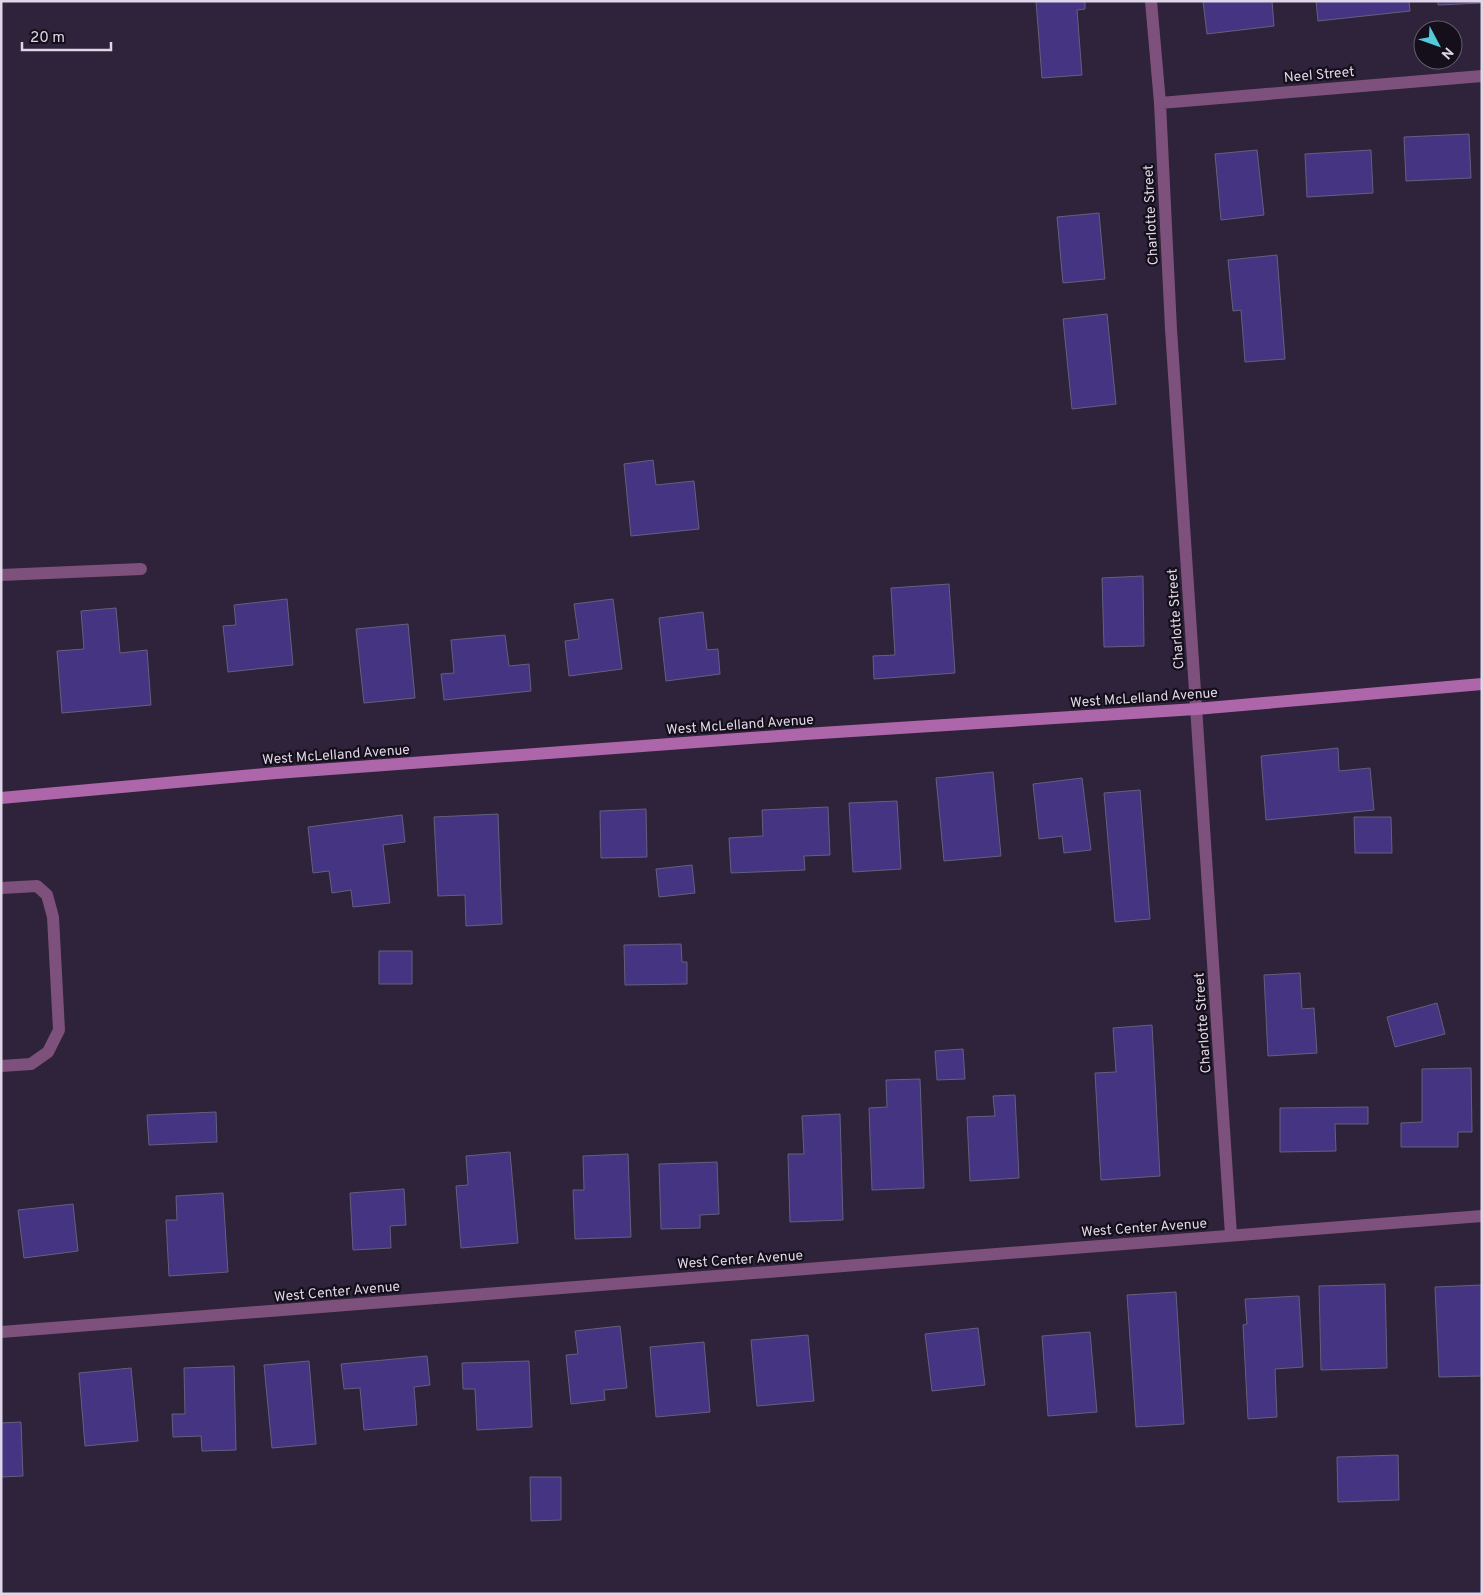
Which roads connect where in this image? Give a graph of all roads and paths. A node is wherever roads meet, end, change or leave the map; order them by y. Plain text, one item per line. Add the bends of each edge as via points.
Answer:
1 (1151, 1) edge
2 (1482, 76) edge
3 (1160, 103) junction
4 (141, 569) dead end
5 (1, 576) edge
6 (1482, 684) edge
7 (1196, 709) junction
8 (1, 798) edge
9 (1, 888) edge
10 (1, 1066) edge
11 (1482, 1216) edge
12 (1231, 1235) junction
13 (1, 1332) edge

1 - 3 street, Charlotte Street
2 - 3 street, Neel Street
3 - 7 street, Charlotte Street
4 - 5 street
6 - 7 street, West McLelland Avenue
7 - 8 street, West McLelland Avenue via 276,773
7 - 12 street, Charlotte Street
9 - 10 street via 37,886 47,895 53,917 58,1030 48,1052 31,1064
11 - 12 street, West Center Avenue
12 - 13 street, West Center Avenue

